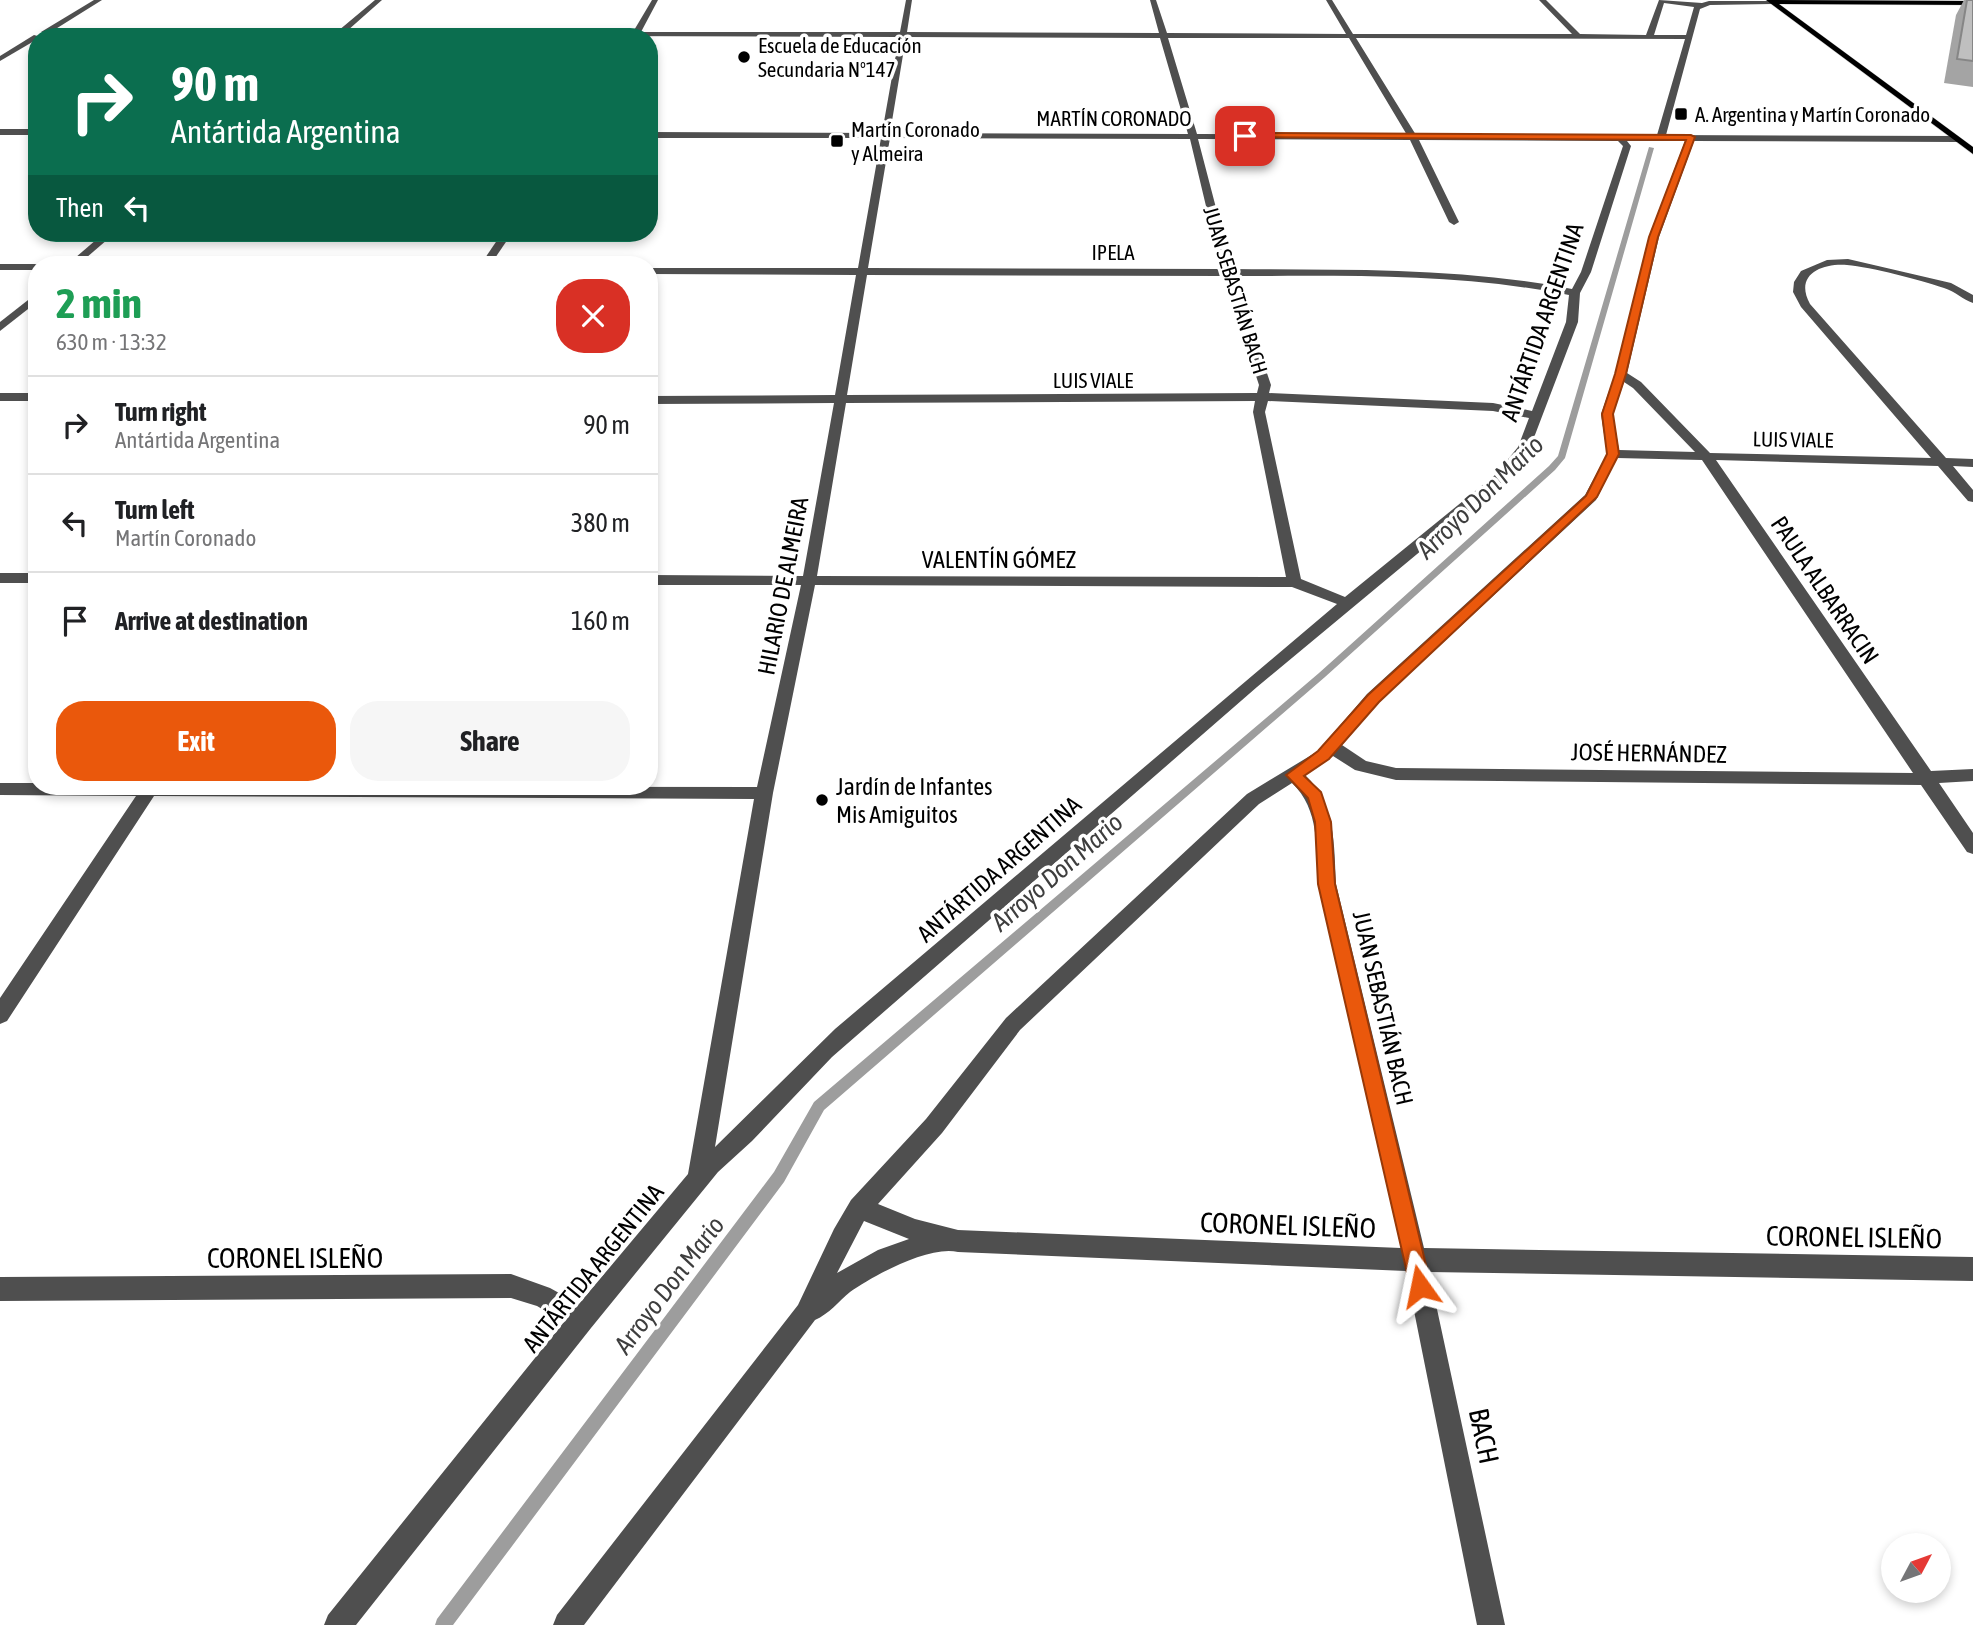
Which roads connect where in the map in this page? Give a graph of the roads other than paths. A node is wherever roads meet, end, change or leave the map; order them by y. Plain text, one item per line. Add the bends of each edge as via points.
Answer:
1 (99, 0) edge
2 (379, 0) edge
3 (655, 0) edge
4 (909, 0) edge
5 (1153, 0) edge
6 (1329, 0) edge
7 (1542, 0) edge
8 (1662, 1) edge
9 (1772, 1) edge
10 (1973, 3) edge
11 (1700, 5) junction
12 (52, 28) edge
13 (347, 28) edge
14 (639, 28) edge
15 (903, 34) junction
16 (1162, 34) junction
17 (658, 35) edge
18 (1350, 35) junction
19 (1650, 35) junction
20 (1577, 36) junction
21 (1687, 37) junction
22 (28, 43) edge
23 (0, 46) edge
24 (23, 46) junction
25 (0, 59) edge
26 (0, 132) edge
27 (28, 132) edge
28 (658, 135) edge
29 (1193, 135) junction
30 (885, 136) junction
31 (1413, 137) junction
32 (1620, 137) junction
33 (1661, 137) junction
34 (1691, 137) junction
35 (1957, 139) junction
36 (1973, 151) edge
37 (1454, 222) dead end
38 (99, 242) edge
39 (83, 256) edge
40 (0, 267) edge
41 (28, 267) edge
42 (658, 271) edge
43 (863, 271) junction
44 (1227, 271) junction
45 (1575, 293) junction
46 (1973, 300) edge
47 (28, 304) edge
48 (0, 328) edge
49 (1621, 374) junction
50 (0, 397) edge
51 (28, 397) edge
52 (1264, 398) junction
53 (658, 400) edge
54 (839, 401) junction
55 (1536, 415) junction
56 (1613, 454) junction
57 (1706, 456) junction
58 (1940, 462) junction
59 (1973, 463) edge
60 (1973, 499) edge
61 (0, 578) edge
62 (28, 578) edge
63 (658, 580) edge
64 (809, 581) junction
65 (1294, 582) junction
66 (1345, 601) junction
67 (1331, 746) junction
68 (1294, 775) junction
69 (1973, 775) edge
70 (1927, 779) junction
71 (0, 789) edge
72 (28, 789) edge
73 (658, 792) edge
74 (765, 793) junction
75 (146, 795) edge
76 (1973, 847) edge
77 (0, 1016) edge
78 (698, 1179) junction
79 (859, 1208) junction
80 (945, 1238) junction
81 (1415, 1260) junction
82 (1973, 1269) edge
83 (0, 1289) edge
84 (806, 1313) junction
85 (582, 1319) junction
86 (338, 1625) edge
87 (567, 1625) edge
88 (1491, 1625) edge

1 - 12 street
2 - 13 street
3 - 14 street
4 - 15 street, HILARIO DE ALMEIRA
5 - 16 street, JUAN SEBASTIÁN BACH
6 - 18 street
7 - 20 street
8 - 11 street
8 - 19 street
9 - 10 main road
9 - 11 street
9 - 35 main road
11 - 21 street
15 - 16 street
15 - 17 street
15 - 30 street, HILARIO DE ALMEIRA
16 - 18 street
16 - 29 street, JUAN SEBASTIÁN BACH
18 - 20 street
18 - 31 street
19 - 20 street
19 - 21 street
21 - 33 street
22 - 24 street
23 - 24 street
24 - 25 street
26 - 27 street
28 - 30 street, MARTÍN CORONADO
29 - 30 street, MARTÍN CORONADO
29 - 31 street, MARTÍN CORONADO
29 - 44 street, JUAN SEBASTIÁN BACH
30 - 43 street, HILARIO DE ALMEIRA
31 - 32 street, MARTÍN CORONADO
31 - 37 street
32 - 33 street, MARTÍN CORONADO
32 - 45 street, ANTÁRTIDA ARGENTINA via 1628,146
33 - 34 street, MARTÍN CORONADO
34 - 35 street, MARTÍN CORONADO
34 - 49 street via 1654,237
35 - 36 main road
38 - 39 street
40 - 41 street
42 - 43 street, IPELA
43 - 44 street, IPELA
43 - 54 street, HILARIO DE ALMEIRA
44 - 45 street, IPELA via 1436,274
44 - 52 street, JUAN SEBASTIÁN BACH via 1265,385
45 - 55 street, ANTÁRTIDA ARGENTINA via 1572,322
46 - 58 street via 1951,286 1849,262 1813,267 1799,282 1805,305
47 - 48 street
49 - 56 street via 1608,414
49 - 57 street, PAULA ALBARRACIN
50 - 51 street
52 - 54 street, LUIS VIALE
52 - 55 street, LUIS VIALE via 1493,407
52 - 65 street, JUAN SEBASTIÁN BACH via 1259,412
53 - 54 street, LUIS VIALE
54 - 64 street, HILARIO DE ALMEIRA
55 - 66 street, ANTÁRTIDA ARGENTINA via 1524,448 1500,478
56 - 57 street, LUIS VIALE
56 - 67 street via 1591,497 1373,698
57 - 58 street, LUIS VIALE
57 - 70 street, PAULA ALBARRACIN
58 - 59 street, LUIS VIALE
58 - 60 street
61 - 62 street
63 - 64 street, VALENTÍN GÓMEZ
64 - 65 street, VALENTÍN GÓMEZ
64 - 74 street, HILARIO DE ALMEIRA
65 - 66 street, VALENTÍN GÓMEZ
66 - 78 street, ANTÁRTIDA ARGENTINA via 838,1039
67 - 68 street
67 - 70 street, JOSÉ HERNÁNDEZ via 1361,766 1396,774
68 - 79 street via 1253,799 1037,1000
68 - 81 street, JUAN SEBASTIÁN BACH via 1315,796 1323,822 1327,884
69 - 70 street, JOSÉ HERNÁNDEZ
70 - 76 street, PAULA ALBARRACIN
71 - 72 street
73 - 74 street
74 - 78 street, HILARIO DE ALMEIRA
75 - 77 street
78 - 85 street, ANTÁRTIDA ARGENTINA
79 - 80 street, CORONEL ISLEÑO
79 - 84 street
80 - 81 street, CORONEL ISLEÑO
80 - 84 street via 886,1258 843,1283
81 - 82 street, CORONEL ISLEÑO
81 - 88 street, BACH
83 - 85 street, CORONEL ISLEÑO via 511,1286 542,1296
84 - 87 street
85 - 86 street, ANTÁRTIDA ARGENTINA

